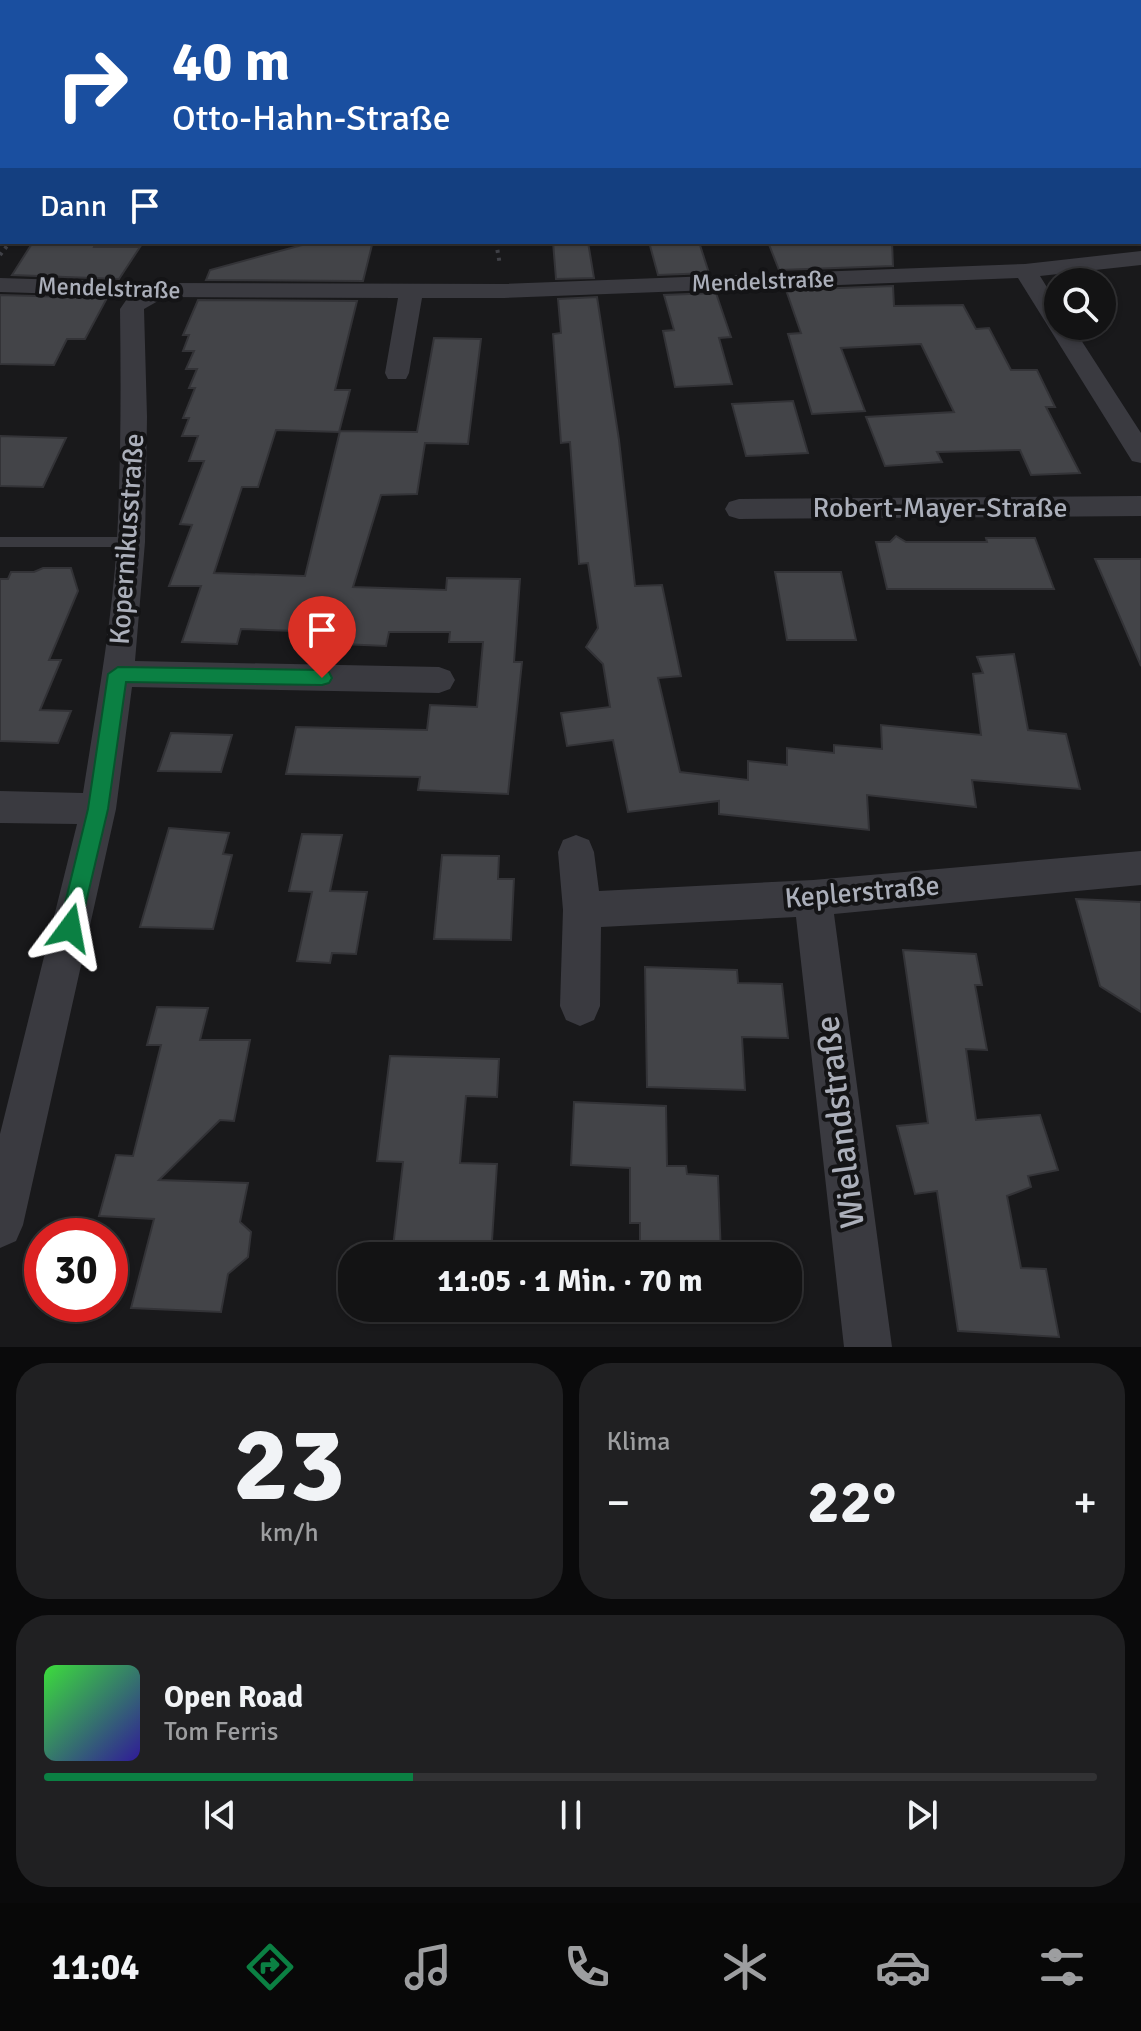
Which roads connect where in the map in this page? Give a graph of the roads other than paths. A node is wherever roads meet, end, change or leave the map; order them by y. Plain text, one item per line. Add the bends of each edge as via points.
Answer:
1 (1132, 244) edge
2 (1141, 258) edge
3 (1115, 260) junction
4 (1025, 271) junction
5 (0, 285) edge
6 (162, 290) junction
7 (411, 292) junction
8 (1044, 301) edge
9 (1069, 340) edge
10 (397, 373) dead end
11 (1141, 454) edge
12 (1141, 506) edge
13 (739, 509) dead end
14 (0, 542) edge
15 (131, 542) junction
16 (118, 674) junction
17 (439, 680) dead end
18 (0, 807) edge
19 (98, 809) junction
20 (576, 852) dead end
21 (1141, 868) edge
22 (813, 898) junction
23 (582, 910) junction
24 (580, 1006) dead end
25 (0, 1225) edge
26 (868, 1347) edge

1 - 3 street
2 - 3 street, Mendelstraße
3 - 4 street, Mendelstraße
4 - 7 street, Mendelstraße
4 - 8 street
5 - 6 street, Mendelstraße
6 - 7 street, Mendelstraße
6 - 15 street, Kopernikusstraße via 138,300 130,319
7 - 10 street
9 - 11 street
12 - 13 street, Robert-Mayer-Straße
14 - 15 lane
15 - 16 street, Kopernikusstraße
16 - 17 street
16 - 19 street, Kopernikusstraße
18 - 19 street
19 - 25 street, Kopernikusstraße
20 - 23 street
21 - 22 street, Keplerstraße
22 - 23 street, Keplerstraße
22 - 26 street, Wielandstraße
23 - 24 street

